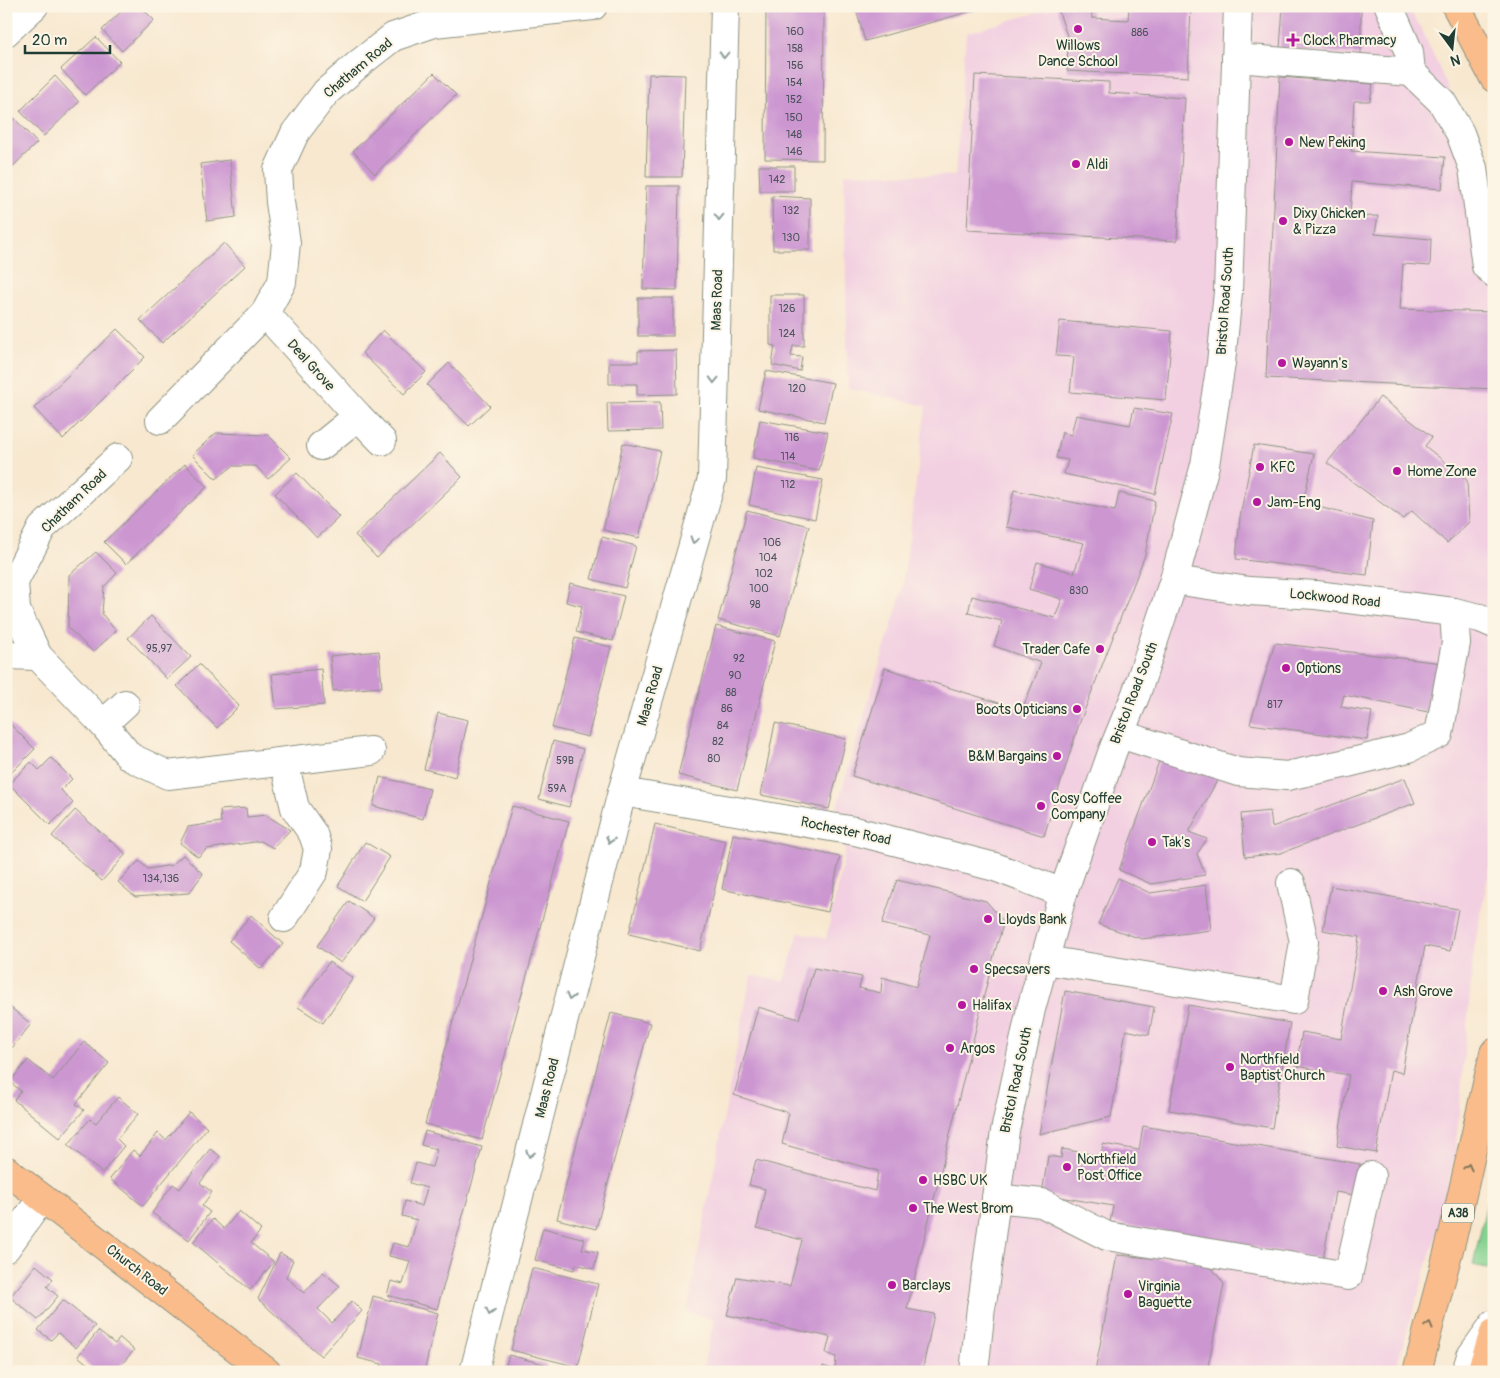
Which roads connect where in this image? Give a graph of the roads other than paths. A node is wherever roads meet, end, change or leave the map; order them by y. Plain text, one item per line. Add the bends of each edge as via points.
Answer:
1 (34, 6) edge
2 (593, 6) edge
3 (725, 6) edge
4 (1238, 6) edge
5 (1389, 6) edge
6 (1456, 6) edge
7 (6, 32) edge
8 (1236, 58) junction
9 (1411, 72) junction
10 (1494, 78) edge
11 (1494, 274) edge
12 (265, 313) junction
13 (358, 416) junction
14 (160, 420) dead end
15 (382, 442) dead end
16 (321, 446) dead end
17 (118, 458) dead end
18 (1174, 580) junction
19 (1454, 612) junction
20 (1494, 624) edge
21 (6, 655) edge
22 (38, 656) junction
23 (125, 704) dead end
24 (103, 724) junction
25 (1120, 734) junction
26 (371, 751) dead end
27 (284, 762) junction
28 (622, 792) junction
29 (1291, 883) dead end
30 (1063, 893) junction
31 (284, 918) dead end
32 (1045, 960) junction
33 (1494, 1053) edge
34 (6, 1170) edge
35 (1372, 1176) dead end
36 (42, 1198) junction
37 (996, 1198) junction
38 (6, 1248) edge
39 (1494, 1324) edge
40 (1494, 1334) edge
41 (267, 1372) edge
42 (474, 1372) edge
43 (974, 1372) edge
44 (1417, 1372) edge
45 (1466, 1372) edge
46 (1481, 1372) edge

1 - 7 street
2 - 12 street, Chatham Road via 434,23 393,38 326,92 295,133 278,170 286,243 282,282
3 -> 28 street, Maas Road via 712,479
4 - 8 street, Bristol Road South
5 - 9 street via 1409,52
6 - 10 main road
8 - 9 street
8 - 18 street, Bristol Road South via 1228,292 1221,363 1205,465
9 - 11 street via 1442,102 1460,133 1473,168 1486,266
12 - 13 street, Deal Grove
12 - 14 street, Chatham Road
13 - 15 street, Deal Grove
13 - 16 street
17 - 22 street, Chatham Road via 42,528 14,582 16,610
18 - 19 street, Lockwood Road
18 - 25 street, Bristol Road South
19 - 20 street, Lockwood Road
19 - 25 street via 1456,643 1439,734 1409,748 1287,776 1238,772
21 - 22 street
22 - 24 street, Chatham Road
23 - 24 street
24 - 27 street, Chatham Road via 130,758 168,775
25 - 30 street, Bristol Road South
26 - 27 street, Chatham Road
27 - 31 street via 295,808 313,834 318,849 314,872
28 - 30 street, Rochester Road via 856,831 995,867
28 -> 42 street, Maas Road
29 - 32 street via 1304,942 1294,1000
30 - 32 street, Bristol Road South
32 - 37 street, Bristol Road South via 1004,1130
44 -> 33 main road, A38 via 1454,1230
34 - 36 main road, Church Road
35 - 37 street via 1348,1276 1107,1236 1042,1204
36 - 38 street
36 - 41 main road, Church Road
37 - 43 street, Bristol Road South
39 - 45 street via 1471,1356
40 - 46 main road

